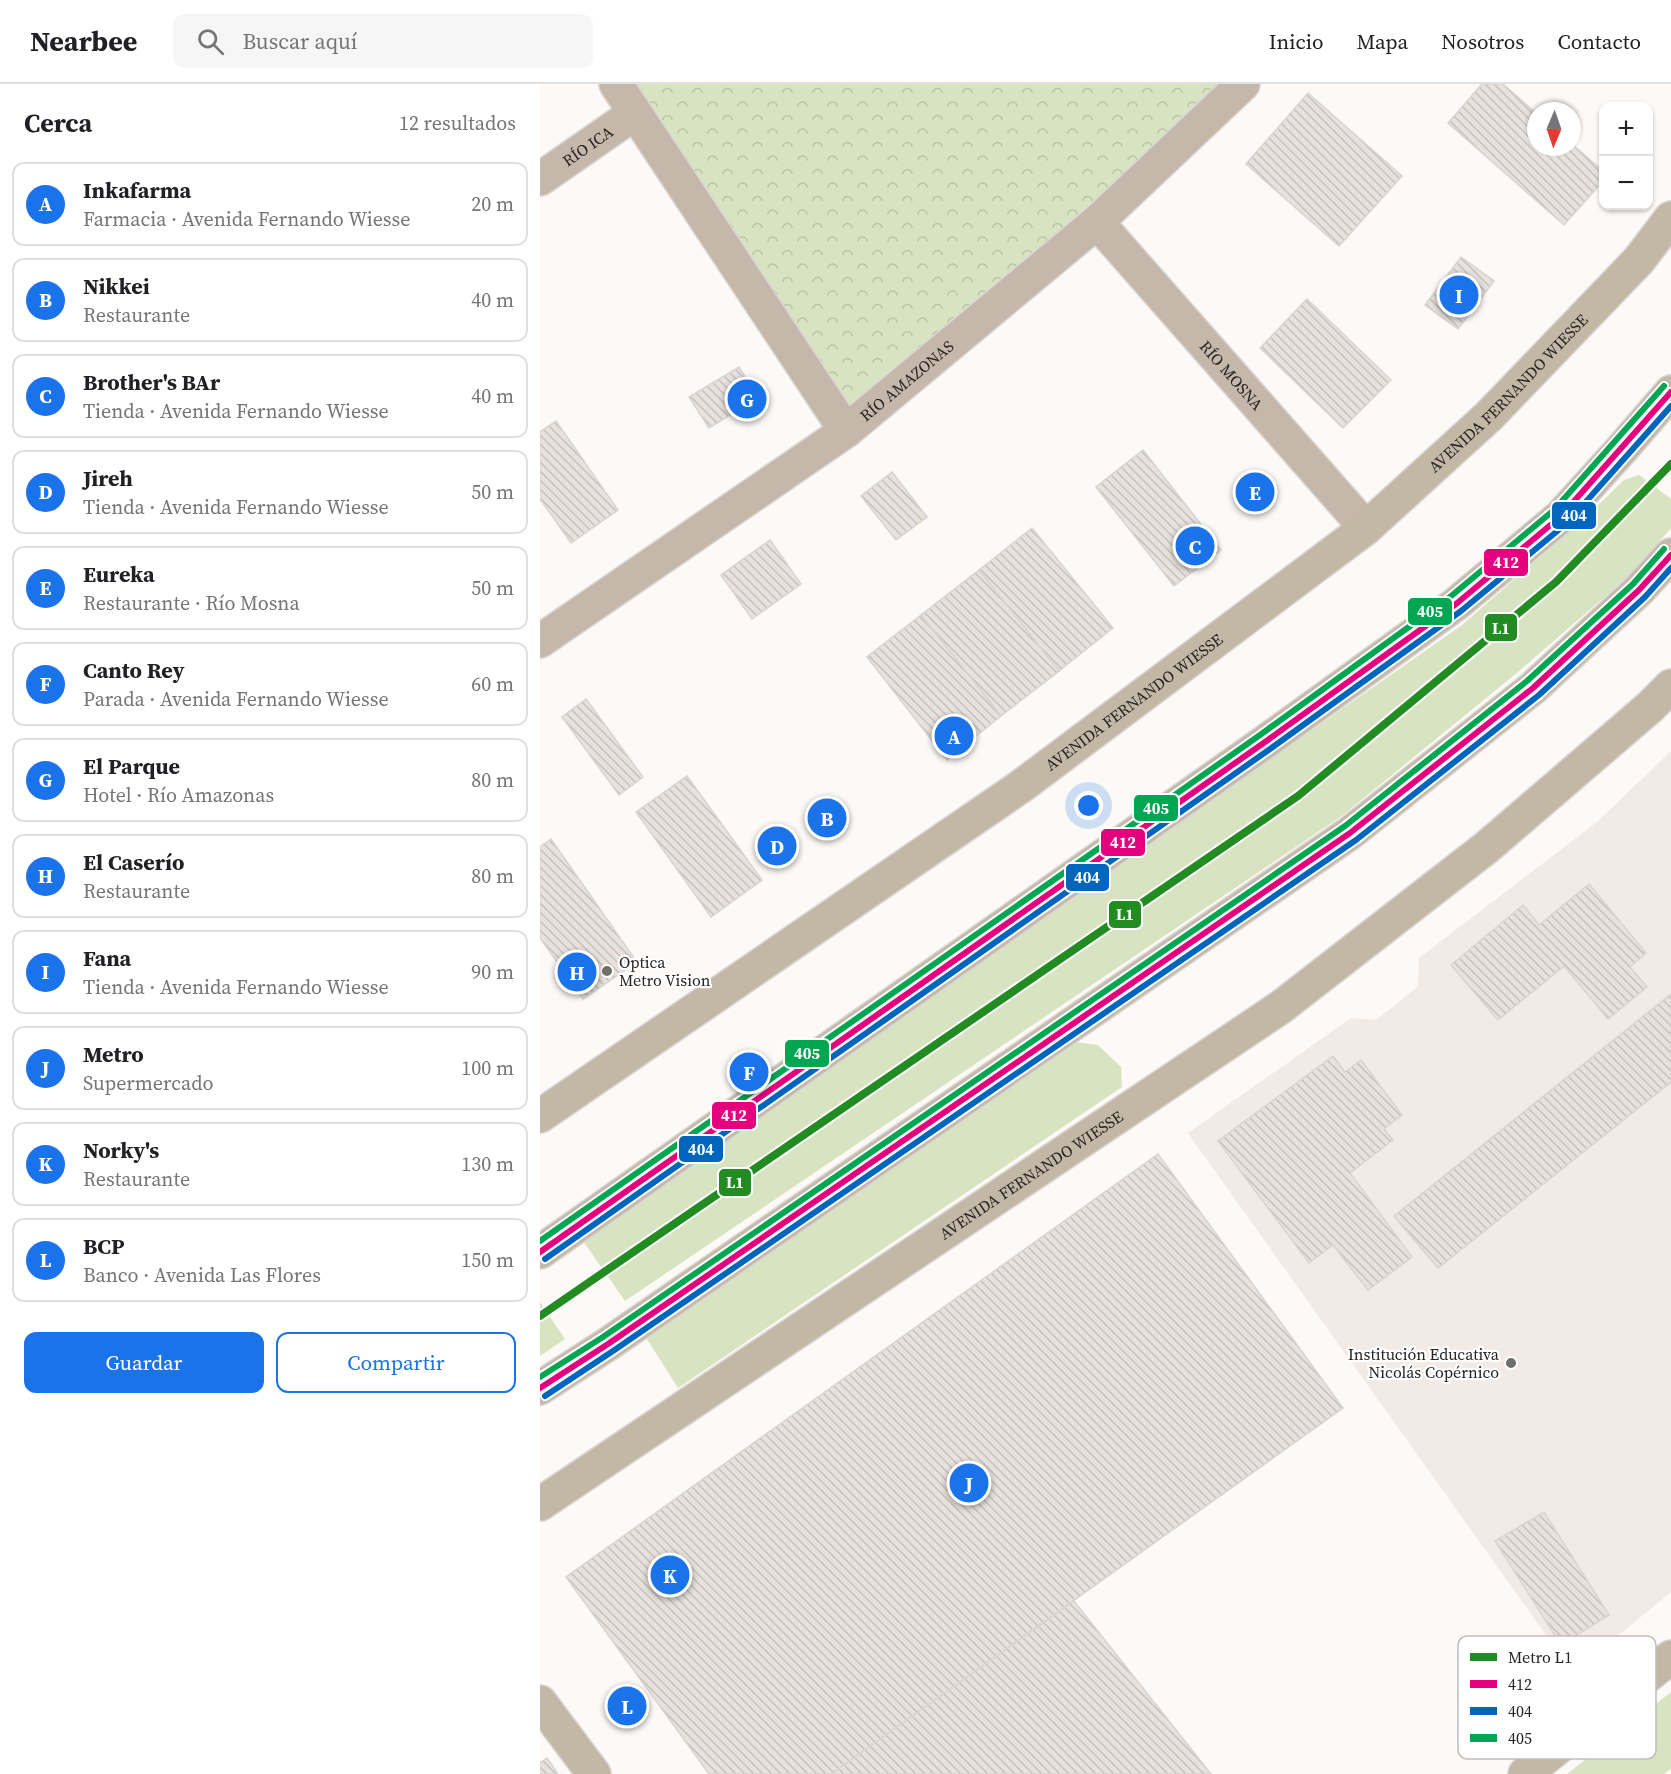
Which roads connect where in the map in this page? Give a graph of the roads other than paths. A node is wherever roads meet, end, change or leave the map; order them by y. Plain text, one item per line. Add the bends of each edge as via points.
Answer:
1 (616, 84) edge
2 (1243, 84) edge
3 (635, 113) junction
4 (540, 179) edge
5 (1671, 218) edge
6 (1097, 222) junction
7 (1671, 392) edge
8 (846, 431) junction
9 (1366, 528) junction
10 (1671, 555) edge
11 (540, 641) edge
12 (1671, 686) edge
13 (540, 1116) edge
14 (540, 1252) edge
15 (540, 1388) edge
16 (540, 1504) edge
17 (1671, 1657) edge
18 (1656, 1669) edge
19 (540, 1701) edge
20 (1544, 1759) edge
21 (594, 1774) edge
22 (1525, 1774) edge

1 - 3 street
2 - 6 street, RÍO AMAZONAS
3 - 4 street, RÍO ICA
3 - 8 street
5 - 9 main road, AVENIDA FERNANDO WIESSE via 1639,260 1489,416
6 - 8 street, RÍO AMAZONAS
6 - 9 street, RÍO MOSNA
7 - 14 main road via 1560,517 1456,604
8 - 11 street, RÍO AMAZONAS
9 - 13 main road, AVENIDA FERNANDO WIESSE via 1020,787
10 - 15 main road via 1639,590 1533,687 1350,834
12 - 16 main road, AVENIDA FERNANDO WIESSE via 1487,848 1281,1007
17 - 18 main road
19 - 21 main road
20 - 22 main road

